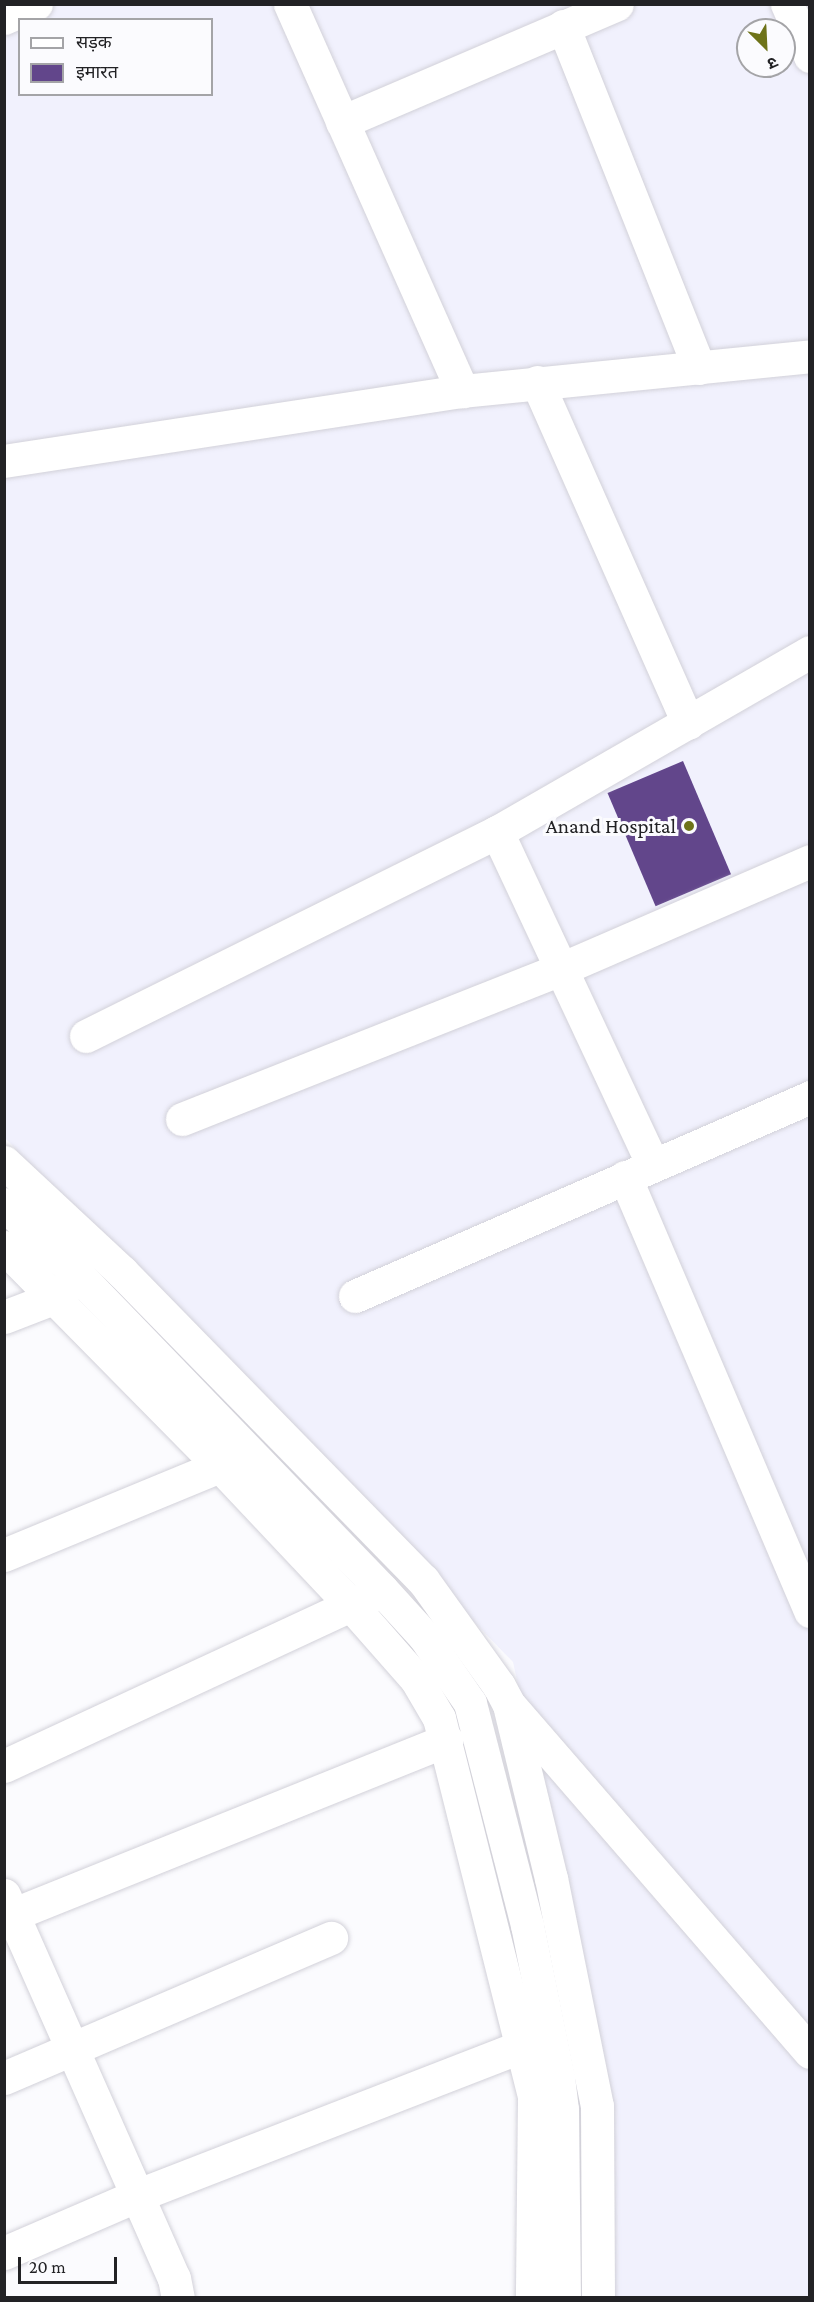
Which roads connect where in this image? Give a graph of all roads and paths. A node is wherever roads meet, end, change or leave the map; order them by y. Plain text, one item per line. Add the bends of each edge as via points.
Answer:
1 (36, 4) edge
2 (290, 4) edge
3 (617, 4) edge
4 (787, 4) edge
5 (4, 18) edge
6 (562, 26) junction
7 (810, 56) edge
8 (342, 122) junction
9 (810, 356) edge
10 (699, 368) junction
11 (537, 382) junction
12 (462, 391) junction
13 (4, 461) edge
14 (810, 652) edge
15 (688, 723) junction
16 (498, 832) junction
17 (810, 861) edge
18 (563, 968) junction
19 (86, 1036) dead end
20 (810, 1097) edge
21 (182, 1119) dead end
22 (4, 1162) edge
23 (639, 1171) junction
24 (4, 1204) edge
25 (4, 1247) edge
26 (67, 1287) junction
27 (355, 1296) dead end
28 (4, 1317) edge
29 (220, 1466) junction
30 (4, 1555) edge
31 (382, 1590) junction
32 (351, 1605) junction
33 (810, 1611) edge
34 (504, 1695) junction
35 (470, 1703) junction
36 (443, 1729) junction
37 (4, 1766) edge
38 (7, 1909) edge
39 (331, 1938) dead end
40 (536, 2040) junction
41 (71, 2048) junction
42 (810, 2052) edge
43 (4, 2078) edge
44 (136, 2196) junction
45 (4, 2253) edge
46 (178, 2298) edge
47 (532, 2298) edge
48 (564, 2298) edge
49 (598, 2298) edge

1 - 5 street
2 - 8 street
3 - 6 street
4 - 7 street
6 - 8 street
6 - 10 street
8 - 12 street
9 - 10 street
10 - 11 street
11 - 12 street
11 - 15 street
12 - 13 street
14 - 15 street
15 - 16 street
16 - 18 street
16 - 19 street
17 - 18 street
18 - 21 street
18 - 23 street
20 - 23 street
22 - 34 street via 122,1272 423,1580
23 - 27 street
23 - 33 street
24 - 26 street
25 - 26 street
26 - 28 street
26 - 29 street
26 - 31 street
29 - 30 street
29 - 32 street
31 - 32 street
31 - 35 street via 424,1636
32 - 36 street via 417,1679
32 - 37 street
34 - 35 street
34 - 42 street
34 - 49 street via 551,1878 597,2106
35 - 36 street
35 - 40 street via 527,1925
36 - 38 street
36 - 40 street
38 - 41 street
39 - 41 street
40 - 44 street
40 - 47 street
40 - 48 street via 562,2109
41 - 43 street
41 - 44 street
44 - 45 street
44 - 46 street via 174,2278

